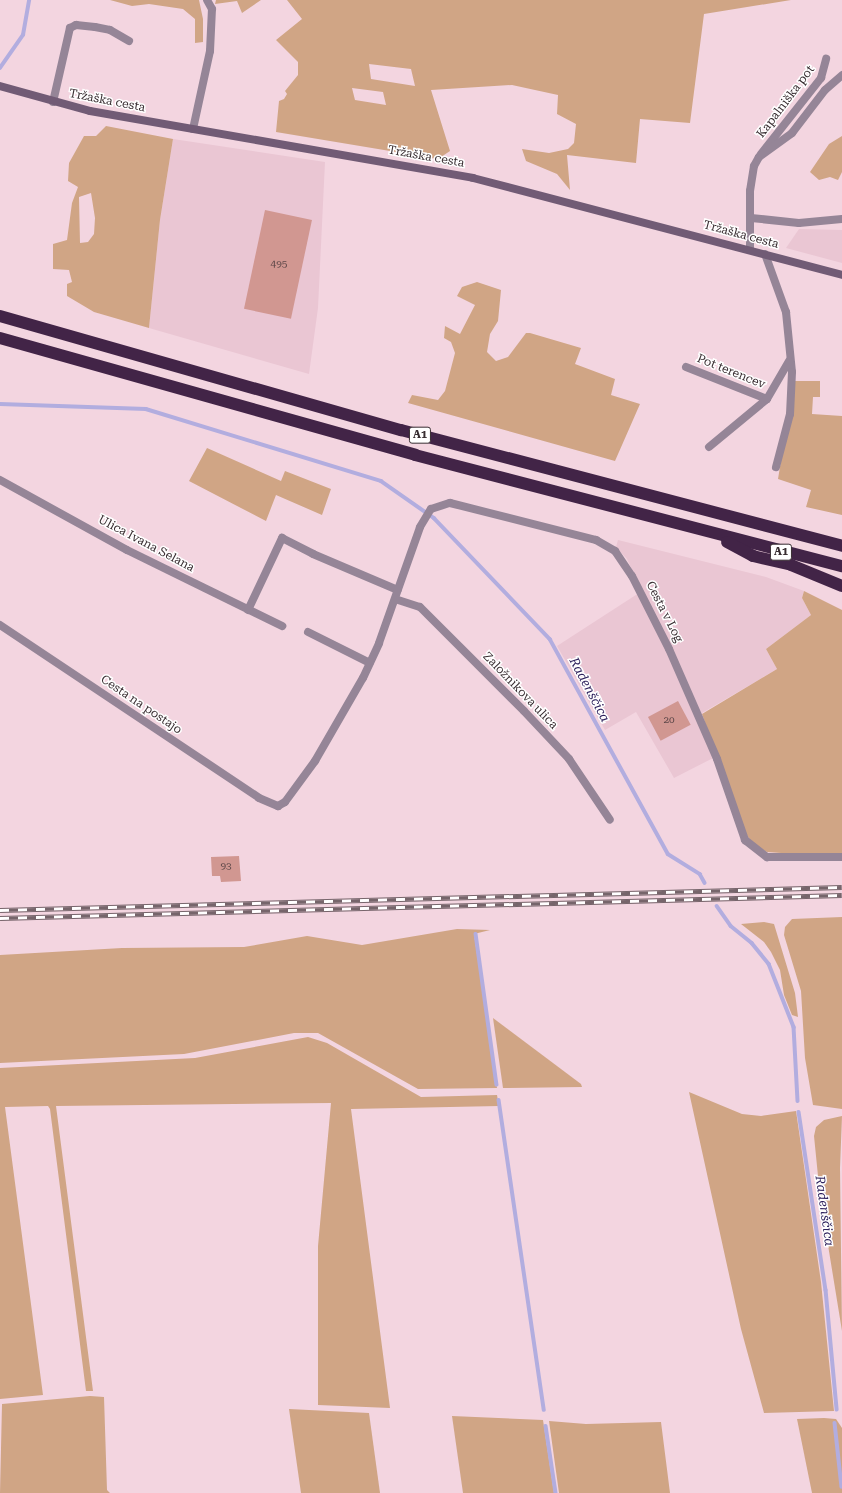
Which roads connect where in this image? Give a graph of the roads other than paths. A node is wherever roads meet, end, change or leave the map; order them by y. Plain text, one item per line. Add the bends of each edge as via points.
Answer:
1 (207, 0) edge
2 (129, 41) dead end
3 (826, 59) dead end
4 (842, 75) edge
5 (0, 86) edge
6 (53, 102) junction
7 (193, 129) junction
8 (759, 157) junction
9 (750, 218) junction
10 (842, 219) edge
11 (750, 250) junction
12 (765, 254) junction
13 (842, 275) edge
14 (0, 316) edge
15 (0, 338) edge
16 (790, 362) junction
17 (686, 367) dead end
18 (767, 400) junction
19 (709, 446) dead end
20 (776, 467) dead end
21 (0, 480) edge
22 (720, 537) junction
23 (842, 546) edge
24 (842, 566) edge
25 (842, 586) edge
26 (398, 590) junction
27 (395, 599) junction
28 (248, 610) junction
29 (0, 625) edge
30 (282, 626) dead end
31 (308, 632) dead end
32 (370, 663) junction
33 (610, 820) dead end
34 (842, 857) edge

1 - 7 street via 212,9 210,51
2 - 6 street via 110,30 76,25 70,28
3 - 8 street, Kapalniška pot via 821,78
4 - 8 street, Kapalniška pot via 824,90 792,133
5 - 6 main road, Tržaška cesta
6 - 7 main road, Tržaška cesta
7 - 11 main road, Tržaška cesta via 473,178
8 - 9 street, Kapalniška pot via 751,176
9 - 10 street via 799,222
9 - 11 street, Kapalniška pot
11 - 12 main road, Tržaška cesta
12 - 13 main road, Tržaška cesta
12 - 16 street via 786,312
14 - 23 highway, A1 via 401,430
15 - 22 highway, A1
16 - 18 street, Pot terencev
16 - 20 street via 790,414
17 - 18 street, Pot terencev
18 - 19 street, Pot terencev
21 - 28 street, Ulica Ivana Selana via 127,550
22 - 24 highway, A1
22 - 25 highway via 734,548 753,556 792,565
26 - 27 street
26 - 28 street via 312,554 282,538
26 - 34 street, Cesta v Log via 425,517 431,509 450,503 596,540 615,551 638,589 698,711 745,840 767,857
27 - 32 street
27 - 33 street, Založnikova ulica via 420,607 524,711 569,759
28 - 30 street, Ulica Ivana Selana
29 - 32 street, Cesta na postajo via 270,805 285,802 315,761
31 - 32 street

